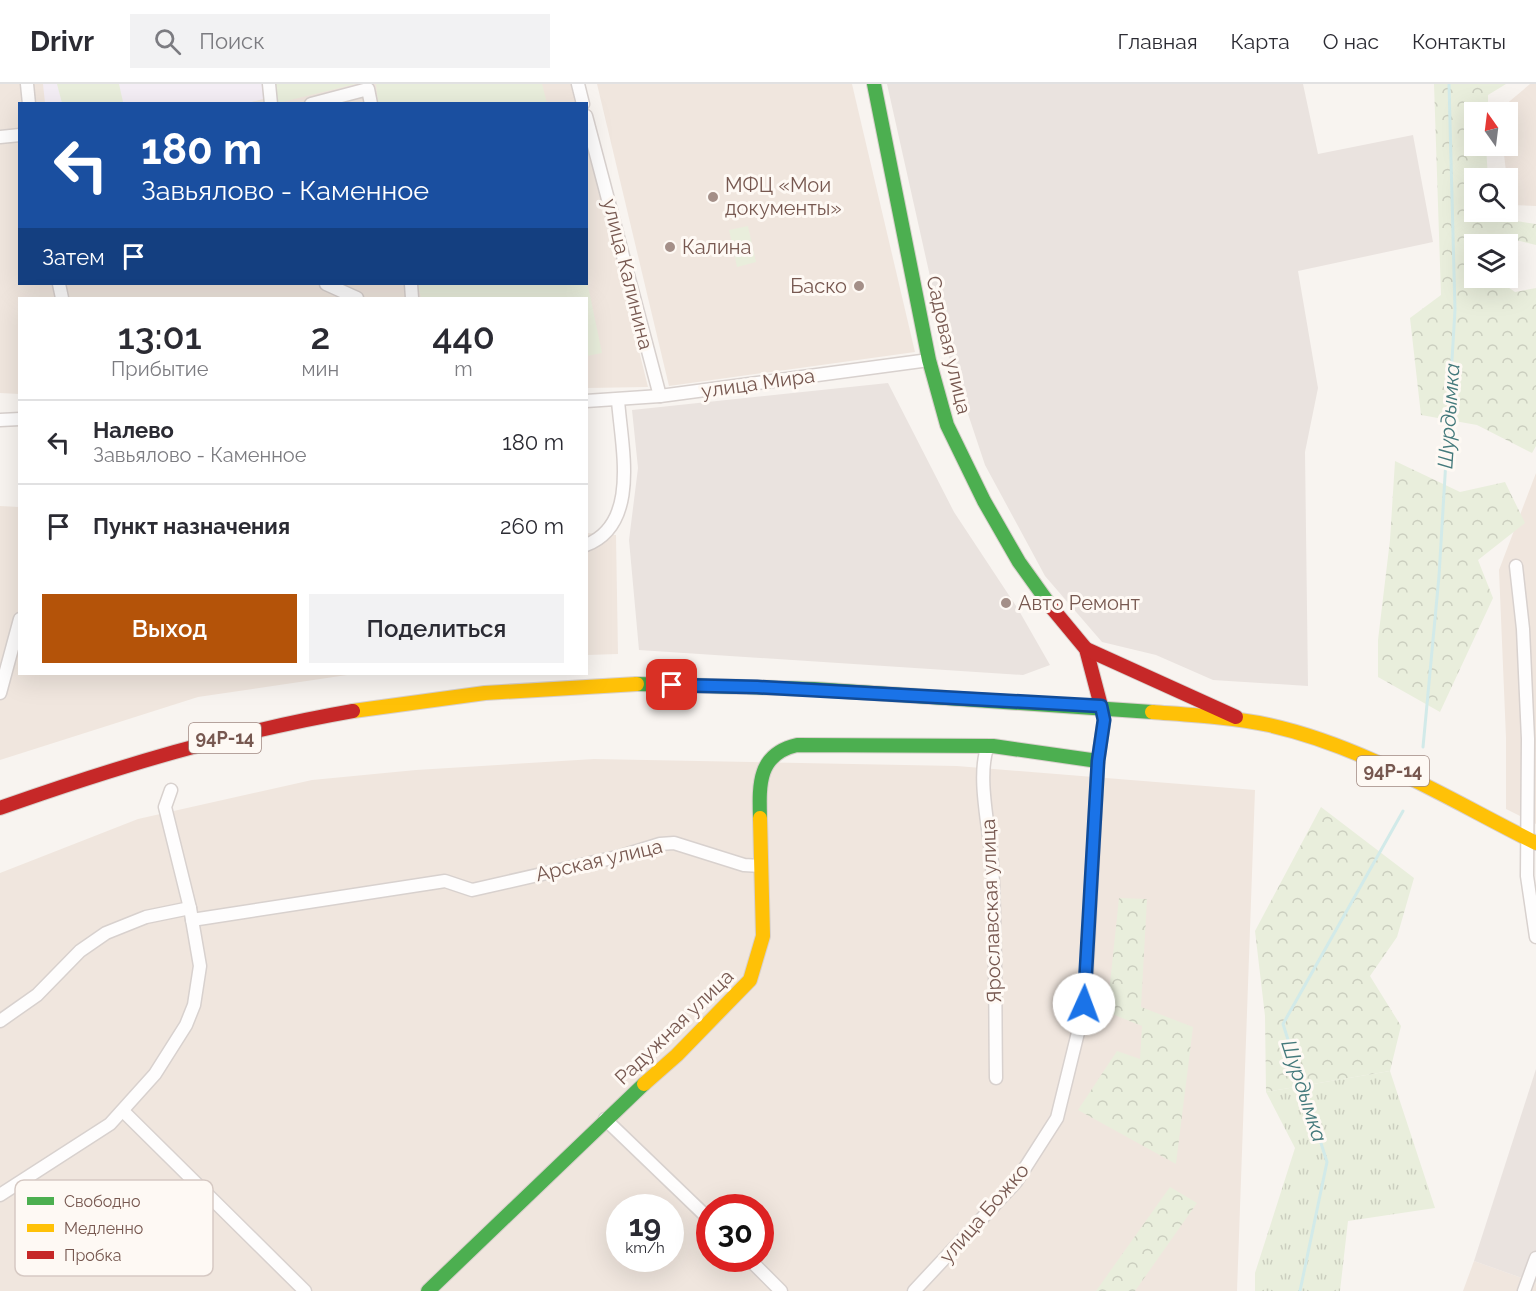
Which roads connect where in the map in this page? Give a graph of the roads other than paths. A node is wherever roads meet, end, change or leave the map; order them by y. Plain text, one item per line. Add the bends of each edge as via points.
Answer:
1 (27, 84) edge
2 (270, 84) edge
3 (578, 84) edge
4 (874, 84) edge
5 (29, 102) edge
6 (271, 102) edge
7 (319, 102) edge
8 (371, 102) edge
9 (582, 102) edge
10 (588, 124) edge
11 (18, 135) edge
12 (0, 137) edge
13 (328, 285) edge
14 (355, 297) edge
15 (928, 360) junction
16 (660, 396) junction
17 (618, 400) junction
18 (588, 401) edge
19 (18, 418) edge
20 (0, 420) edge
21 (588, 544) edge
22 (1515, 566) dead end
23 (18, 627) edge
24 (1086, 650) junction
25 (0, 693) edge
26 (1101, 706) junction
27 (1238, 717) junction
28 (988, 746) junction
29 (1098, 761) junction
30 (171, 789) dead end
31 (0, 808) edge
32 (1531, 810) edge
33 (1531, 840) edge
34 (761, 866) junction
35 (191, 914) junction
36 (1536, 937) edge
37 (0, 1021) edge
38 (996, 1078) dead end
39 (123, 1111) junction
40 (604, 1119) junction
41 (23, 1180) edge
42 (193, 1180) edge
43 (15, 1185) edge
44 (0, 1195) edge
45 (213, 1199) edge
46 (696, 1207) edge
47 (1536, 1258) edge
48 (762, 1272) edge
49 (305, 1291) edge
50 (428, 1291) edge
51 (781, 1291) edge
52 (914, 1291) edge
53 (1524, 1291) edge

1 - 5 street
2 - 6 street
3 - 9 street
4 - 15 street, Садовая улица
7 - 8 street via 368,89
10 - 16 street, улица Калинина
11 - 12 street
13 - 14 street
15 - 16 street, улица Мира
15 - 24 street, Садовая улица via 948,425 984,501 1044,598
16 - 17 street, улица Мира
17 - 18 street, улица Мира
17 - 21 street via 620,510 609,530
19 - 20 street
22 - 32 street via 1523,629
23 - 25 street
24 - 26 street
24 - 27 street
26 - 27 street, 94Р-14
26 - 29 street, улица Божко via 1104,720
26 - 31 street, 94Р-14 via 651,684 456,696 330,714 256,730 99,773
27 - 33 street, 94Р-14 via 1333,745
28 - 29 street, Радужная улица
28 - 34 street, Радужная улица via 811,743 777,749 767,760 762,775
28 - 38 street, Ярославская улица via 984,777 992,862
29 - 52 street, улица Божко via 1084,1004 1058,1118 1016,1182
30 - 35 street via 165,807
32 - 33 street
33 - 36 street via 1527,876
34 - 35 street, Арская улица via 744,865 674,843 660,844 472,890 445,881
34 - 40 street, Радужная улица via 763,936 750,980 677,1055
35 - 37 street via 146,917 106,933
35 - 39 street via 200,966 194,1005 155,1074
39 - 41 street via 110,1124
39 - 42 street
40 - 46 street
40 - 50 street, Радужная улица
43 - 44 street
45 - 49 street
47 - 53 street
48 - 51 street

